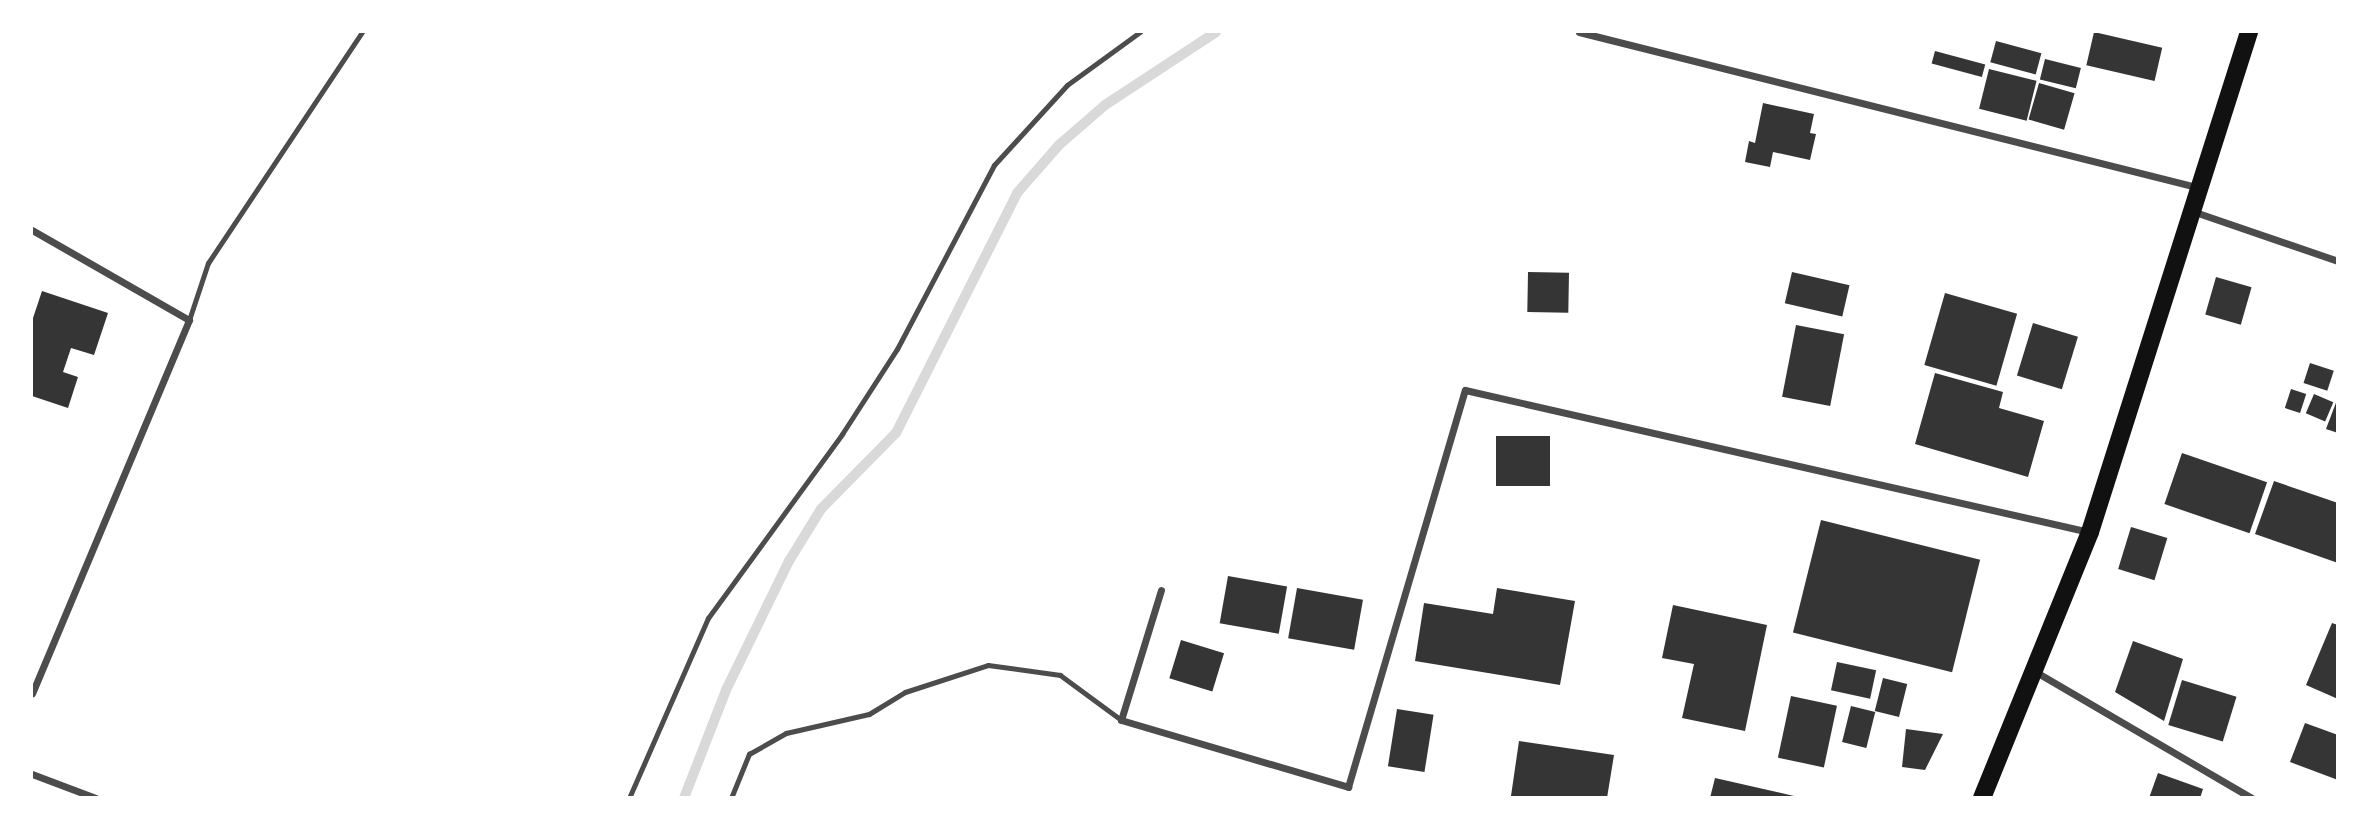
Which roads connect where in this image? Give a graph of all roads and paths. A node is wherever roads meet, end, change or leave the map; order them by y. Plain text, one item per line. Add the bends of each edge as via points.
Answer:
1 (362, 32) edge
2 (1140, 32) edge
3 (1579, 32) edge
4 (2249, 32) edge
5 (2196, 187) junction
6 (2189, 210) junction
7 (32, 230) edge
8 (2337, 261) edge
9 (189, 320) junction
10 (2090, 532) junction
11 (1161, 590) dead end
12 (2036, 672) junction
13 (32, 693) edge
14 (1121, 720) junction
15 (32, 774) edge
16 (96, 797) edge
17 (629, 797) edge
18 (731, 797) edge
19 (1982, 797) edge
20 (2252, 797) edge

1 - 9 lane via 208,263
2 - 17 lane via 1067,85 995,166 897,349 842,434 708,618
3 - 5 street
4 - 5 main road
5 - 6 main road
6 - 8 street
6 - 10 main road
7 - 9 street
9 - 13 street
10 - 12 main road
10 - 14 street via 1465,390 1348,787
11 - 14 street
12 - 19 main road
12 - 20 street
14 - 18 lane via 1060,675 988,665 905,691 869,714 786,733 749,754
15 - 16 street

